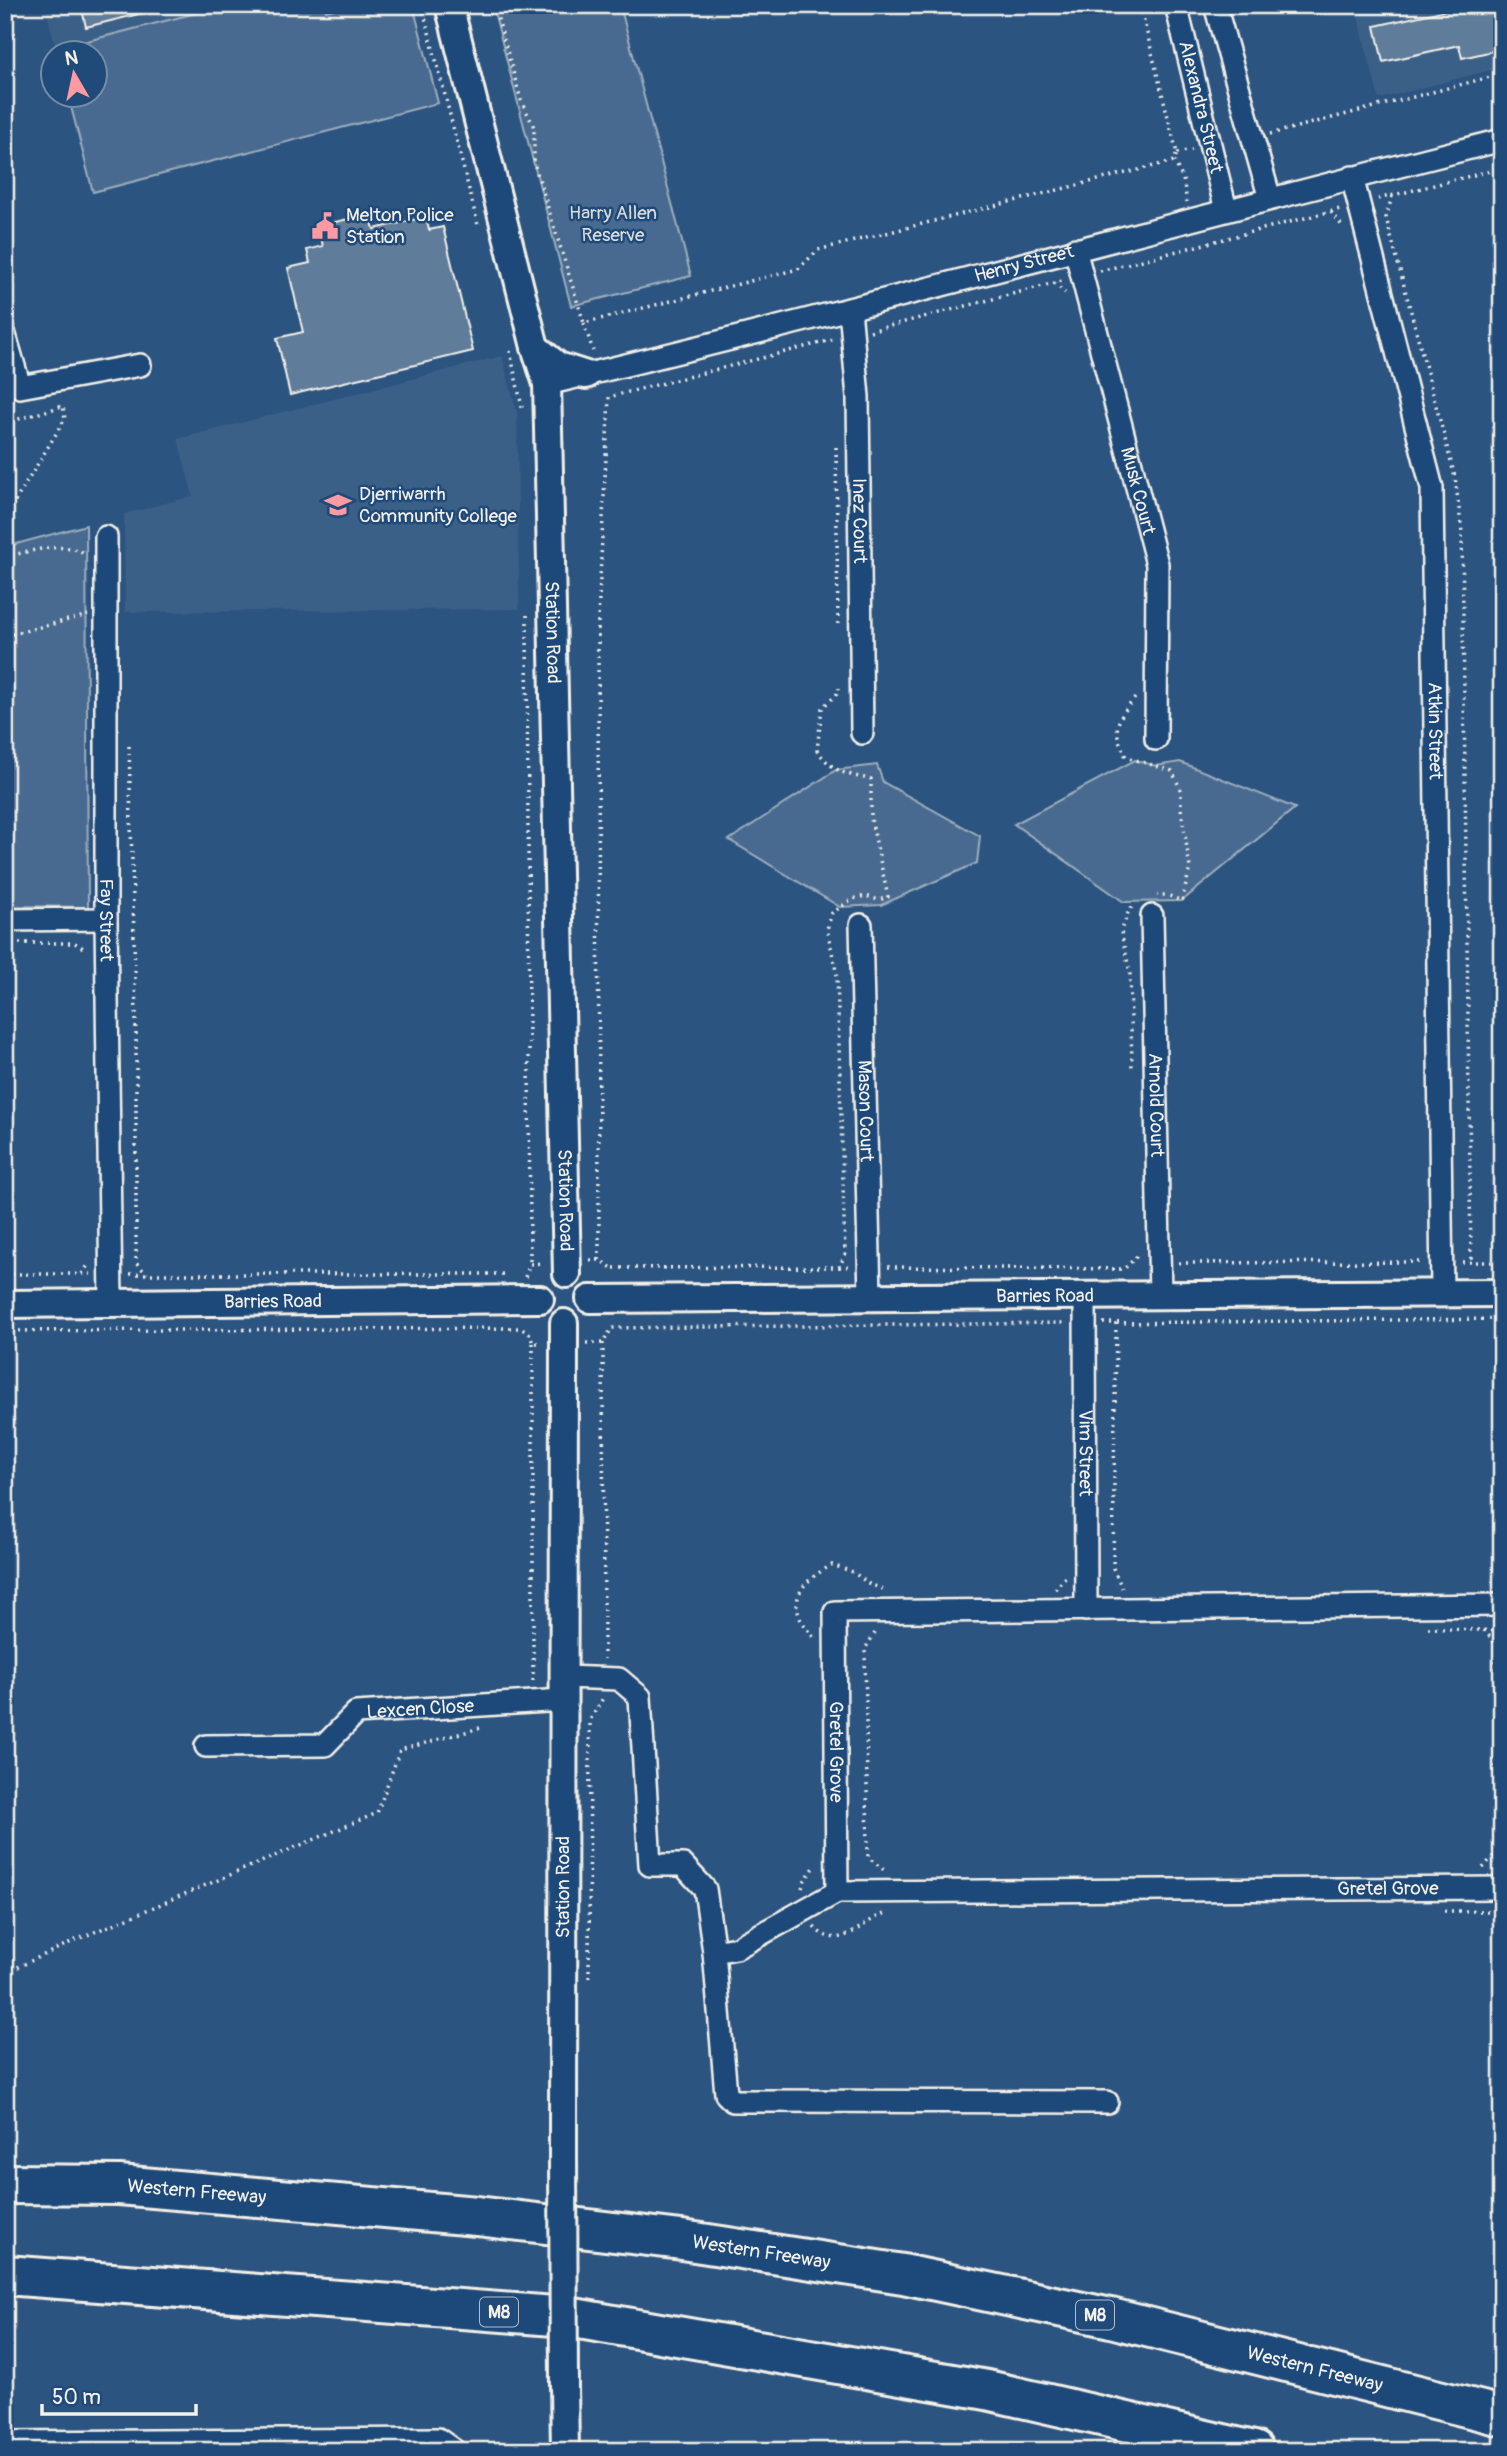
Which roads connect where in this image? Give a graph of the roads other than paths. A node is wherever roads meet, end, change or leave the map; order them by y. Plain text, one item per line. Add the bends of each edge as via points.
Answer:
1 (449, 5) edge
2 (1176, 5) edge
3 (1214, 5) edge
4 (1502, 140) edge
5 (1352, 177) junction
6 (1270, 199) junction
7 (1226, 210) junction
8 (1075, 249) junction
9 (850, 309) junction
10 (5, 335) edge
11 (522, 348) junction
12 (140, 365) dead end
13 (586, 375) junction
14 (547, 384) junction
15 (106, 537) dead end
16 (862, 733) dead end
17 (1156, 739) dead end
18 (1145, 909) road end
19 (106, 919) junction
20 (5, 920) edge
21 (861, 925) dead end
22 (566, 1274) junction
23 (1442, 1293) junction
24 (1502, 1293) edge
25 (1085, 1295) junction
26 (1160, 1295) junction
27 (870, 1296) junction
28 (590, 1298) junction
29 (540, 1299) junction
30 (111, 1303) junction
31 (5, 1304) edge
32 (564, 1333) junction
33 (1502, 1605) edge
34 (1086, 1610) junction
35 (564, 1688) junction
36 (206, 1746) dead end
37 (1502, 1888) edge
38 (837, 1892) junction
39 (714, 1952) junction
40 (1107, 2102) dead end
41 (5, 2184) edge
42 (5, 2275) edge
43 (1502, 2416) edge
44 (5, 2442) edge
45 (273, 2446) edge
46 (455, 2451) edge
47 (565, 2451) edge
48 (1254, 2451) edge

1 - 11 street, Station Road
2 - 7 street, Alexandra Street
3 - 6 street, Alexandra Street
4 - 5 street, Henry Street
5 - 6 street, Henry Street
5 - 23 street, Atkin Street via 1432,488
6 - 7 street, Henry Street
7 - 8 street, Henry Street
8 - 9 street, Henry Street
8 - 17 street, Musk Court via 1157,564
9 - 13 street, Henry Street
9 - 16 street, Inez Court via 858,397
10 - 12 street via 20,387
11 - 13 street
11 - 14 street, Station Road
13 - 14 street, Henry Street
14 - 22 street, Station Road
15 - 19 street, Fay Street
18 - 26 street, Arnold Court
19 - 20 street
19 - 30 street, Fay Street
21 - 27 street, Mason Court
22 - 28 street via 582,1280
22 - 29 street via 546,1283
23 - 24 street, Barries Road
23 - 26 street, Barries Road
25 - 26 street, Barries Road
25 - 27 street, Barries Road
25 - 34 street, Vim Street
27 - 28 street, Barries Road
28 - 32 street via 583,1316
29 - 30 street, Barries Road
29 - 32 street via 547,1316
30 - 31 street, Barries Road
32 - 35 street, Station Road
33 - 34 street, Gretel Grove
34 - 38 street, Gretel Grove via 835,1612
35 - 36 street, Lexcen Close via 356,1713 325,1745
35 - 39 street, Lexcen Close via 619,1679 640,1697 650,1865 683,1865 705,1889
35 - 47 street, Station Road, bridge
37 - 38 street, Gretel Grove
38 - 39 street via 736,1948
39 - 40 street via 726,2094 733,2101
41 - 43 highway, Western Freeway / M8 via 119,2185 477,2216 903,2274 1124,2321
42 - 48 highway, M8 via 568,2317 987,2390
44 - 45 street
45 - 46 street via 438,2439

